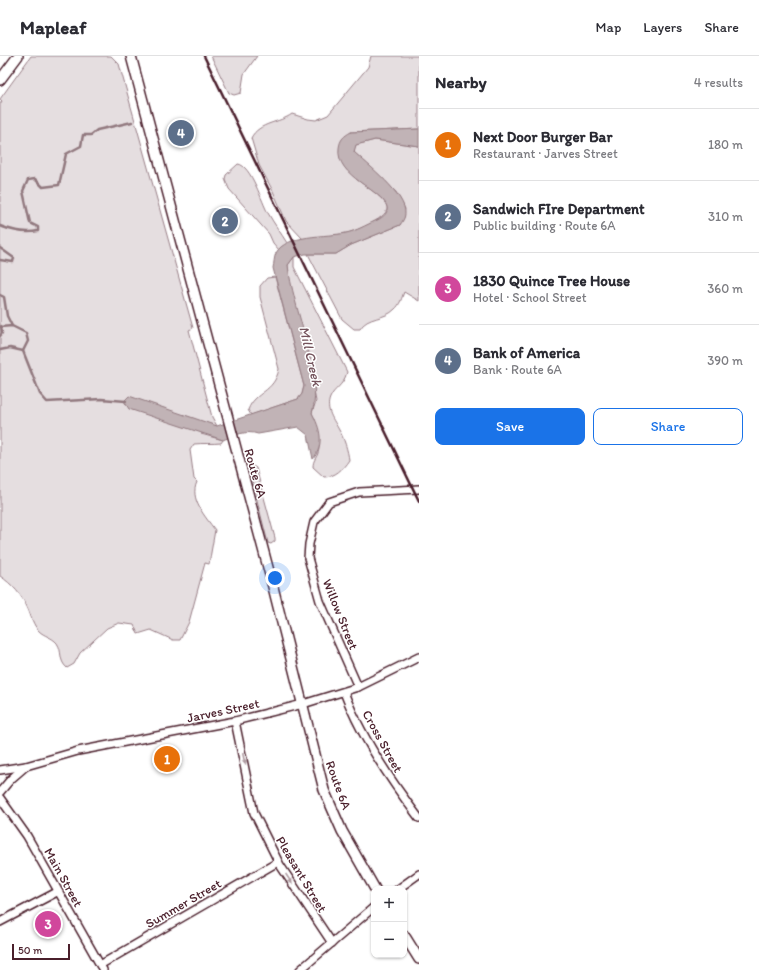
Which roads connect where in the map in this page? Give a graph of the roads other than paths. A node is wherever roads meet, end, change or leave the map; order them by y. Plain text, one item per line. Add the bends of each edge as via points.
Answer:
1 (18, 56) edge
2 (130, 56) edge
3 (0, 80) edge
4 (419, 489) edge
5 (419, 657) edge
6 (358, 687) junction
7 (344, 692) junction
8 (303, 704) junction
9 (235, 721) junction
10 (26, 766) junction
11 (0, 770) edge
12 (0, 792) edge
13 (0, 798) edge
14 (419, 818) edge
15 (278, 862) junction
16 (419, 874) edge
17 (373, 886) edge
18 (402, 886) edge
19 (57, 892) junction
20 (371, 910) edge
21 (0, 922) edge
22 (407, 940) edge
23 (332, 943) junction
24 (419, 959) edge
25 (101, 968) edge
26 (300, 970) edge

1 - 3 main road
2 - 8 main road, Route 6A via 275,591
4 - 6 street, Willow Street via 359,492 329,502 314,522 308,558 320,601
5 - 6 street, Jarves Street
6 - 7 street, Jarves Street
7 - 8 street, Jarves Street
7 - 14 street, Cross Street via 377,757
8 - 9 street, Jarves Street
8 - 17 main road, Route 6A via 324,790 342,831
9 - 10 street, Jarves Street via 78,751
9 -> 15 street, Pleasant Street via 254,813
10 - 11 street, Jarves Street
10 - 12 street, Jarves Street
13 - 19 street, Main Street via 27,836
15 -> 23 street, Pleasant Street
15 - 25 street, Summer Street
16 - 18 street
19 - 21 street
19 - 25 street, Main Street
20 - 23 street
22 - 24 main road
23 - 26 street

